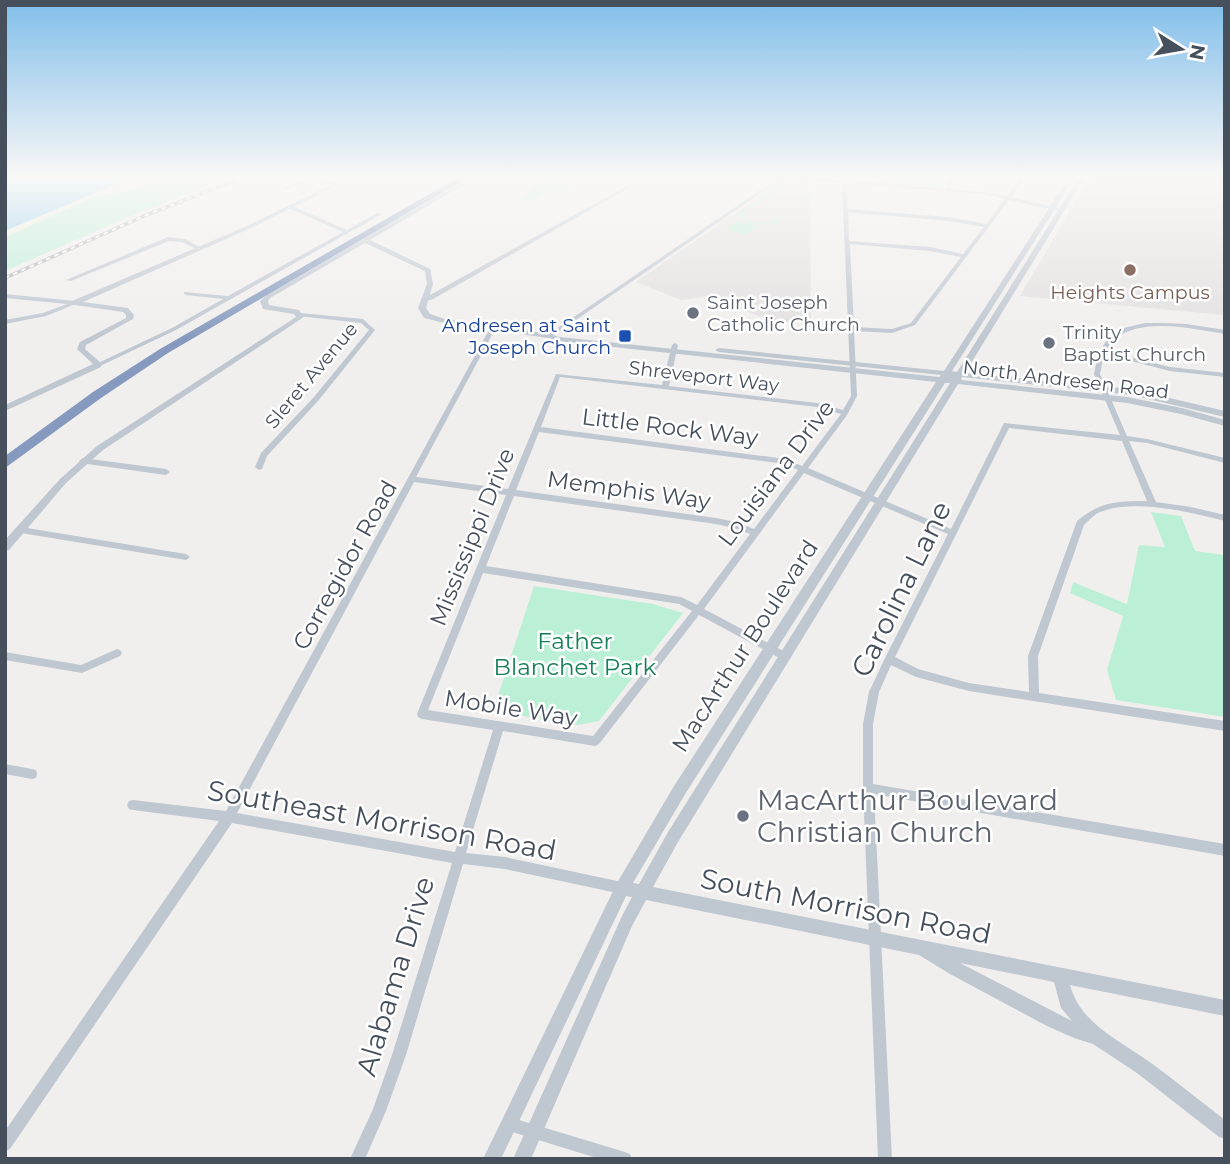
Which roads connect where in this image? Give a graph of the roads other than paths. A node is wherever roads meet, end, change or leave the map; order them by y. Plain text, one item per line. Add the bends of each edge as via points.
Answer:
1 (238, 231) edge
2 (361, 231) edge
3 (370, 231) edge
4 (380, 231) edge
5 (550, 231) edge
6 (703, 231) edge
7 (846, 231) edge
8 (983, 231) edge
9 (1037, 231) edge
10 (1049, 231) edge
11 (347, 232) edge
12 (365, 240) junction
13 (847, 242) junction
14 (200, 249) junction
15 (965, 256) junction
16 (69, 280) dead end
17 (186, 293) dead end
18 (5, 296) edge
19 (229, 298) junction
20 (424, 300) junction
21 (264, 302) junction
22 (75, 303) junction
23 (300, 315) junction
24 (5, 322) edge
25 (492, 329) junction
26 (851, 329) junction
27 (1225, 332) edge
28 (549, 336) junction
29 (674, 348) junction
30 (1103, 352) junction
31 (98, 365) junction
32 (853, 367) junction
33 (558, 375) joint
34 (1225, 375) edge
35 (946, 376) junction
36 (959, 377) junction
37 (665, 388) junction
38 (1104, 393) junction
39 (5, 408) edge
40 (845, 413) junction
41 (71, 414) junction
42 (1225, 414) edge
43 (1225, 423) edge
44 (537, 429) junction
45 (1122, 437) junction
46 (5, 453) edge
47 (83, 461) junction
48 (1225, 461) edge
49 (5, 463) edge
50 (258, 467) dead end
51 (803, 468) junction
52 (166, 472) dead end
53 (413, 480) junction
54 (510, 493) junction
55 (868, 497) junction
56 (881, 502) junction
57 (1153, 505) junction
58 (1225, 518) edge
59 (21, 530) junction
60 (755, 533) junction
61 (953, 533) junction
62 (7, 544) edge
63 (186, 557) dead end
64 (481, 569) junction
65 (698, 610) junction
66 (770, 649) junction
67 (117, 653) dead end
68 (5, 656) edge
69 (786, 657) junction
70 (888, 659) junction
71 (1034, 696) junction
72 (422, 714) joint
73 (499, 726) junction
74 (1225, 726) edge
75 (594, 741) joint
76 (5, 769) edge
77 (32, 774) dead end
78 (868, 788) junction
79 (133, 804) dead end
80 (229, 817) junction
81 (1225, 850) edge
82 (457, 858) junction
83 (622, 888) junction
84 (643, 892) junction
85 (875, 938) junction
86 (920, 946) junction
87 (1060, 976) junction
88 (1225, 1009) edge
89 (1098, 1038) junction
90 (509, 1124) junction
91 (534, 1132) junction
92 (1225, 1132) edge
93 (5, 1144) edge
94 (357, 1159) edge
95 (492, 1159) edge
96 (522, 1159) edge
97 (625, 1159) edge
98 (885, 1159) edge

1 - 14 street
2 - 46 highway via 144,356
3 - 41 highway via 195,332
4 - 12 street
5 - 20 street
6 - 28 street
7 - 13 street, Louisiana Drive
8 - 15 street
9 - 35 street, MacArthur Boulevard
10 - 36 street, MacArthur Boulevard
11 - 19 street
12 - 20 street via 428,270 430,284
12 - 21 street
13 - 15 street
13 - 26 street, Louisiana Drive
14 - 16 street via 183,240 168,239
14 - 22 street
15 - 26 street via 913,324 892,331
17 - 19 street
18 - 22 street
19 - 31 street
20 - 25 street, North Andresen Road via 427,316
21 - 23 street, Sleret Avenue via 271,309
21 - 41 highway
22 - 24 street via 38,317
22 - 31 street via 125,310 130,315 126,322 83,344 81,349
23 - 47 street
23 - 50 street, Sleret Avenue via 363,321 372,330
25 - 28 street, North Andresen Road
25 - 53 street, Corregidor Road
26 - 32 street, Louisiana Drive
27 - 30 street via 1134,326 1111,335
28 - 29 street, North Andresen Road
29 - 32 street, North Andresen Road
29 - 37 street
30 - 34 street via 1170,369
30 - 38 street via 1097,365
31 - 39 street
32 - 35 street, North Andresen Road
32 - 40 street, Louisiana Drive via 855,396
33 - 37 street, Shreveport Way
33 - 44 street, Mississippi Drive
35 - 36 street, North Andresen Road
35 - 55 street, MacArthur Boulevard
36 - 38 street, North Andresen Road
36 - 56 street, MacArthur Boulevard
37 - 40 street, Shreveport Way via 817,405
38 - 42 street, North Andresen Road via 1158,397
38 - 43 street, North Andresen Road
38 - 45 street
40 - 51 street, Louisiana Drive
41 - 49 highway
44 - 51 street, Little Rock Way via 766,458
44 - 54 street, Mississippi Drive
45 - 48 street
45 - 57 street
45 - 61 street, Carolina Lane via 1007,425
47 - 52 street
47 - 59 street
51 - 55 street, Little Rock Way
51 - 60 street, Louisiana Drive
53 - 54 street, Memphis Way
53 - 80 street, Corregidor Road
54 - 60 street, Memphis Way via 736,525
54 - 64 street, Mississippi Drive
55 - 56 street, Little Rock Way
55 - 66 street, MacArthur Boulevard
56 - 61 street, Little Rock Way
56 - 69 street, MacArthur Boulevard
57 - 58 street
57 - 71 street via 1097,508 1080,523 1033,656
59 - 62 street
59 - 63 street
60 - 65 street, Louisiana Drive
61 - 70 street, Carolina Lane
64 - 65 street via 665,597
64 - 72 street, Mississippi Drive
65 - 66 street
65 - 75 street, Louisiana Drive
66 - 69 street
66 - 83 street, MacArthur Boulevard
67 - 68 street via 82,669
69 - 84 street, MacArthur Boulevard
70 - 71 street via 943,681
70 - 78 street, Carolina Lane via 874,692 868,724
71 - 74 street
72 - 73 street, Mobile Way
73 - 75 street, Mobile Way
73 - 82 street, Alabama Drive
76 - 77 street
78 - 81 street
78 - 85 street, Carolina Lane
79 - 80 street, Southeast Morrison Road
80 - 82 street, Southeast Morrison Road
80 - 93 street, Corregidor Road
82 - 83 street, Southeast Morrison Road via 505,863
82 - 94 street, Alabama Drive via 399,1055
83 - 84 street, South Morrison Road
83 - 90 street, MacArthur Boulevard
84 - 85 street, South Morrison Road
84 - 91 street, MacArthur Boulevard
85 - 86 street, South Morrison Road
85 - 98 street, Carolina Lane
86 - 87 street, South Morrison Road
86 - 89 street via 948,967 1074,1033
87 - 88 street, South Morrison Road
87 - 89 street via 1067,1002
89 - 92 street
90 - 91 street
90 - 95 street, MacArthur Boulevard
91 - 96 street, MacArthur Boulevard
91 - 97 street

